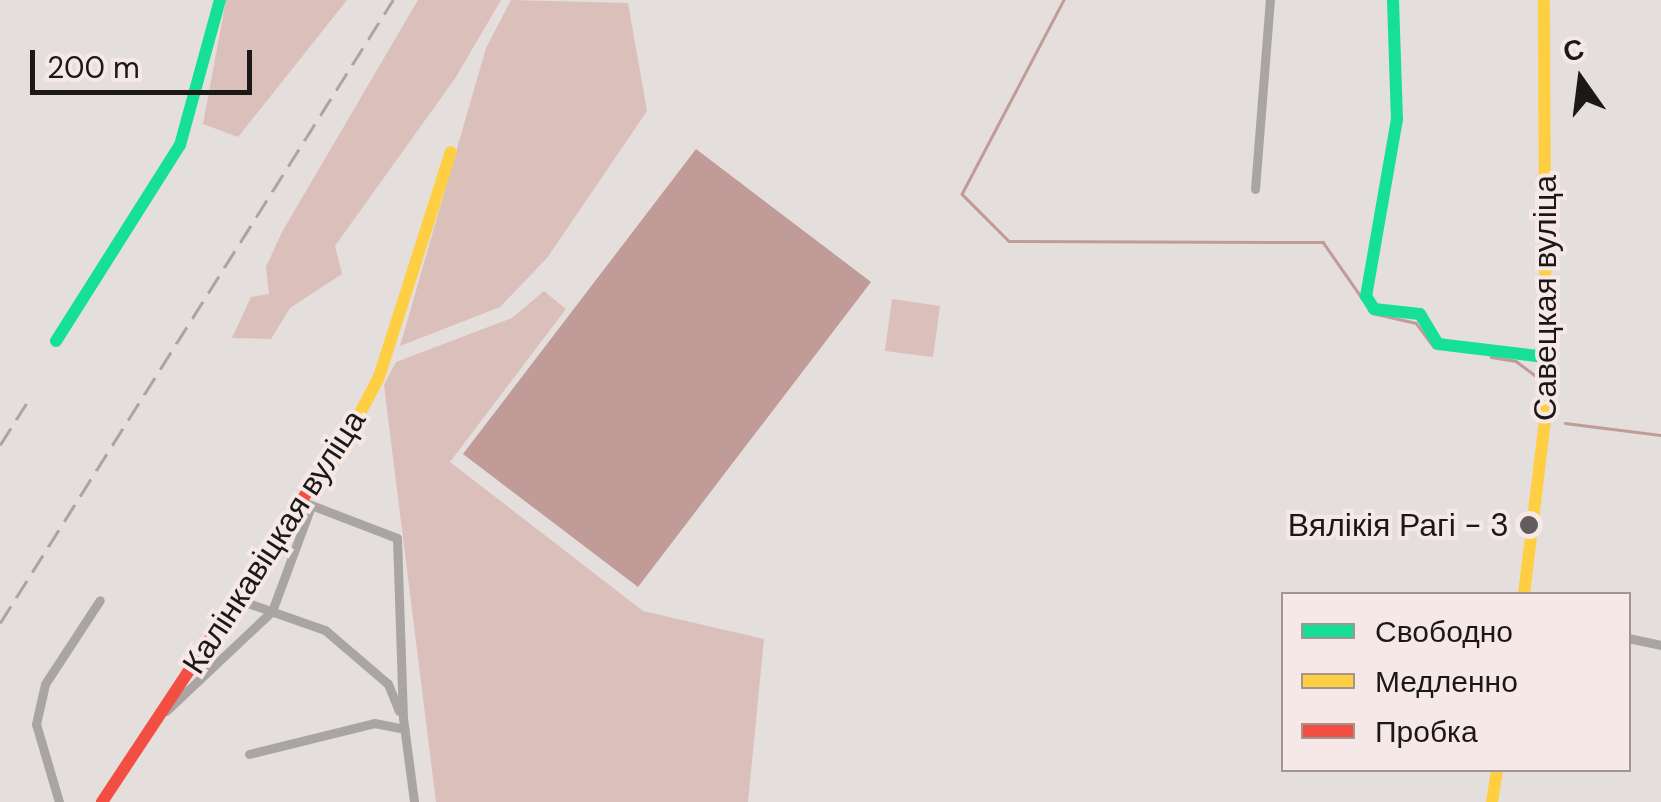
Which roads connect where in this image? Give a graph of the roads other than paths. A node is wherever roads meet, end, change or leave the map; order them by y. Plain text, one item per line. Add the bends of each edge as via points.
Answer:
1 (220, 0) edge
2 (1270, 0) edge
3 (1393, 0) edge
4 (1544, 0) edge
5 (451, 152) dead end
6 (1255, 188) dead end
7 (56, 342) dead end
8 (1546, 357) junction
9 (304, 503) junction
10 (1524, 592) edge
11 (236, 599) junction
12 (100, 600) dead end
13 (272, 611) junction
14 (1631, 639) edge
15 (1661, 645) edge
16 (163, 714) junction
17 (402, 718) junction
18 (404, 730) junction
19 (248, 754) dead end
20 (1497, 772) edge
21 (59, 802) edge
22 (102, 802) edge
23 (414, 802) edge
24 (1492, 802) edge

1 - 7 street via 180,145
2 - 6 street
3 - 8 street via 1397,120 1366,296 1374,308 1420,314 1438,344
4 - 8 street, Савецкая вуліца
5 - 9 street, Калінкавіцкая вуліца via 379,377
8 - 10 street, Савецкая вуліца via 1544,451
9 - 11 street, Калінкавіцкая вуліца
9 - 13 street
9 - 17 street via 398,538
11 - 13 street
11 - 16 street, Калінкавіцкая вуліца
12 - 21 street via 45,684 36,724
13 - 16 street
13 - 17 street via 324,630 362,657 388,684
14 - 15 street
16 - 22 street, Калінкавіцкая вуліца
17 - 18 street
18 - 19 street via 374,723
18 - 23 street
20 - 24 street

